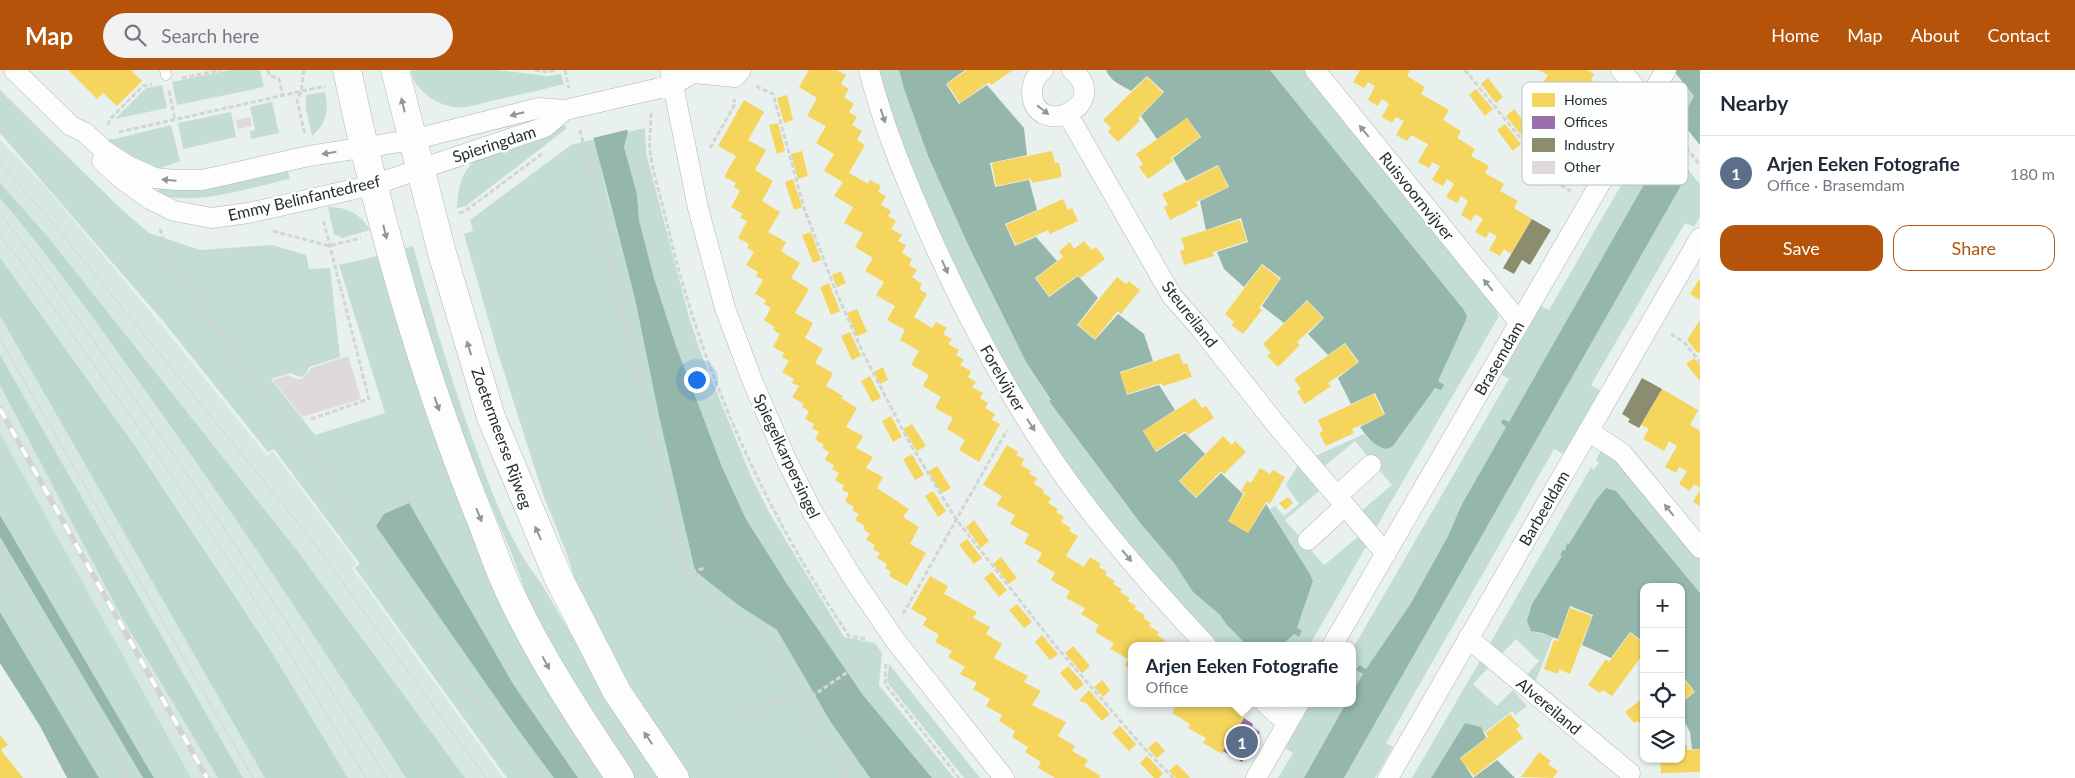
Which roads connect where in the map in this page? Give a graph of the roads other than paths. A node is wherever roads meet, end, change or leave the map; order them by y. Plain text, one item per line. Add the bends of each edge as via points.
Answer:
1 (14, 70) edge
2 (347, 70) edge
3 (395, 70) edge
4 (869, 70) edge
5 (1043, 70) edge
6 (1072, 70) edge
7 (1315, 70) edge
8 (1621, 70) edge
9 (695, 72) edge
10 (746, 76) edge
11 (672, 77) edge
12 (1640, 82) edge
13 (572, 108) junction
14 (1068, 115) junction
15 (71, 126) junction
16 (412, 140) junction
17 (364, 148) junction
18 (419, 168) junction
19 (373, 185) junction
20 (1599, 185) edge
21 (1700, 238) edge
22 (1519, 322) junction
23 (1588, 431) junction
24 (1371, 464) dead end
25 (1341, 501) junction
26 (1308, 540) dead end
27 (1700, 548) edge
28 (1386, 554) junction
29 (1468, 638) junction
30 (1203, 642) edge
31 (1334, 642) edge
32 (1269, 707) edge
33 (1297, 707) edge
34 (1287, 724) junction
35 (1630, 773) dead end
36 (620, 778) edge
37 (675, 778) edge
38 (1004, 778) edge
39 (1256, 778) edge
40 (1388, 778) edge

1 - 15 street, Emmy Belinfantedreef
2 - 17 main road
16 -> 3 main road, Zoetermeerse Rijweg
4 -> 30 street, Forelvijver via 906,181 970,321 1020,409 1072,486 1115,541
5 -> 14 street via 1034,80 1032,89 1036,106 1050,116
6 - 14 street via 1081,80 1083,97
22 -> 7 street, Ruisvoornvijver
8 - 12 street
9 - 10 street, Spieringdam
9 - 11 street, Spieringdam
11 - 13 street, Spieringdam via 638,93
11 - 38 street, Spiegelkarpersingel via 692,179 725,308 752,380 812,511 895,640
13 -> 16 street, Spieringdam via 539,108
13 - 18 street, Spieringdam via 545,127
14 - 25 street, Steureiland via 1172,296
17 -> 15 street, Emmy Belinfantedreef via 310,156 202,180 176,180 155,178 128,166 84,132
15 - 19 street, Emmy Belinfantedreef via 76,137 122,179 174,211 212,218
16 - 17 street, Emmy Belinfantedreef
16 - 18 main road, Zoetermeerse Rijweg
17 - 19 main road
18 - 19 street, Emmy Belinfantedreef
37 -> 18 main road, Zoetermeerse Rijweg via 617,692 558,577 524,500 491,417
19 -> 36 main road via 420,355 460,470 511,597 554,678
20 - 22 street, Brasemdam
21 - 23 street, Barbeeldam
22 - 28 street, Brasemdam
27 -> 23 street via 1622,452
23 - 29 street, Barbeeldam
24 - 25 street
25 - 26 street
25 - 28 street, Steureiland
28 - 31 street, Brasemdam
29 - 35 street, Alvereiland
29 - 40 street, Barbeeldam
32 - 34 street
33 - 34 street
34 - 39 street

